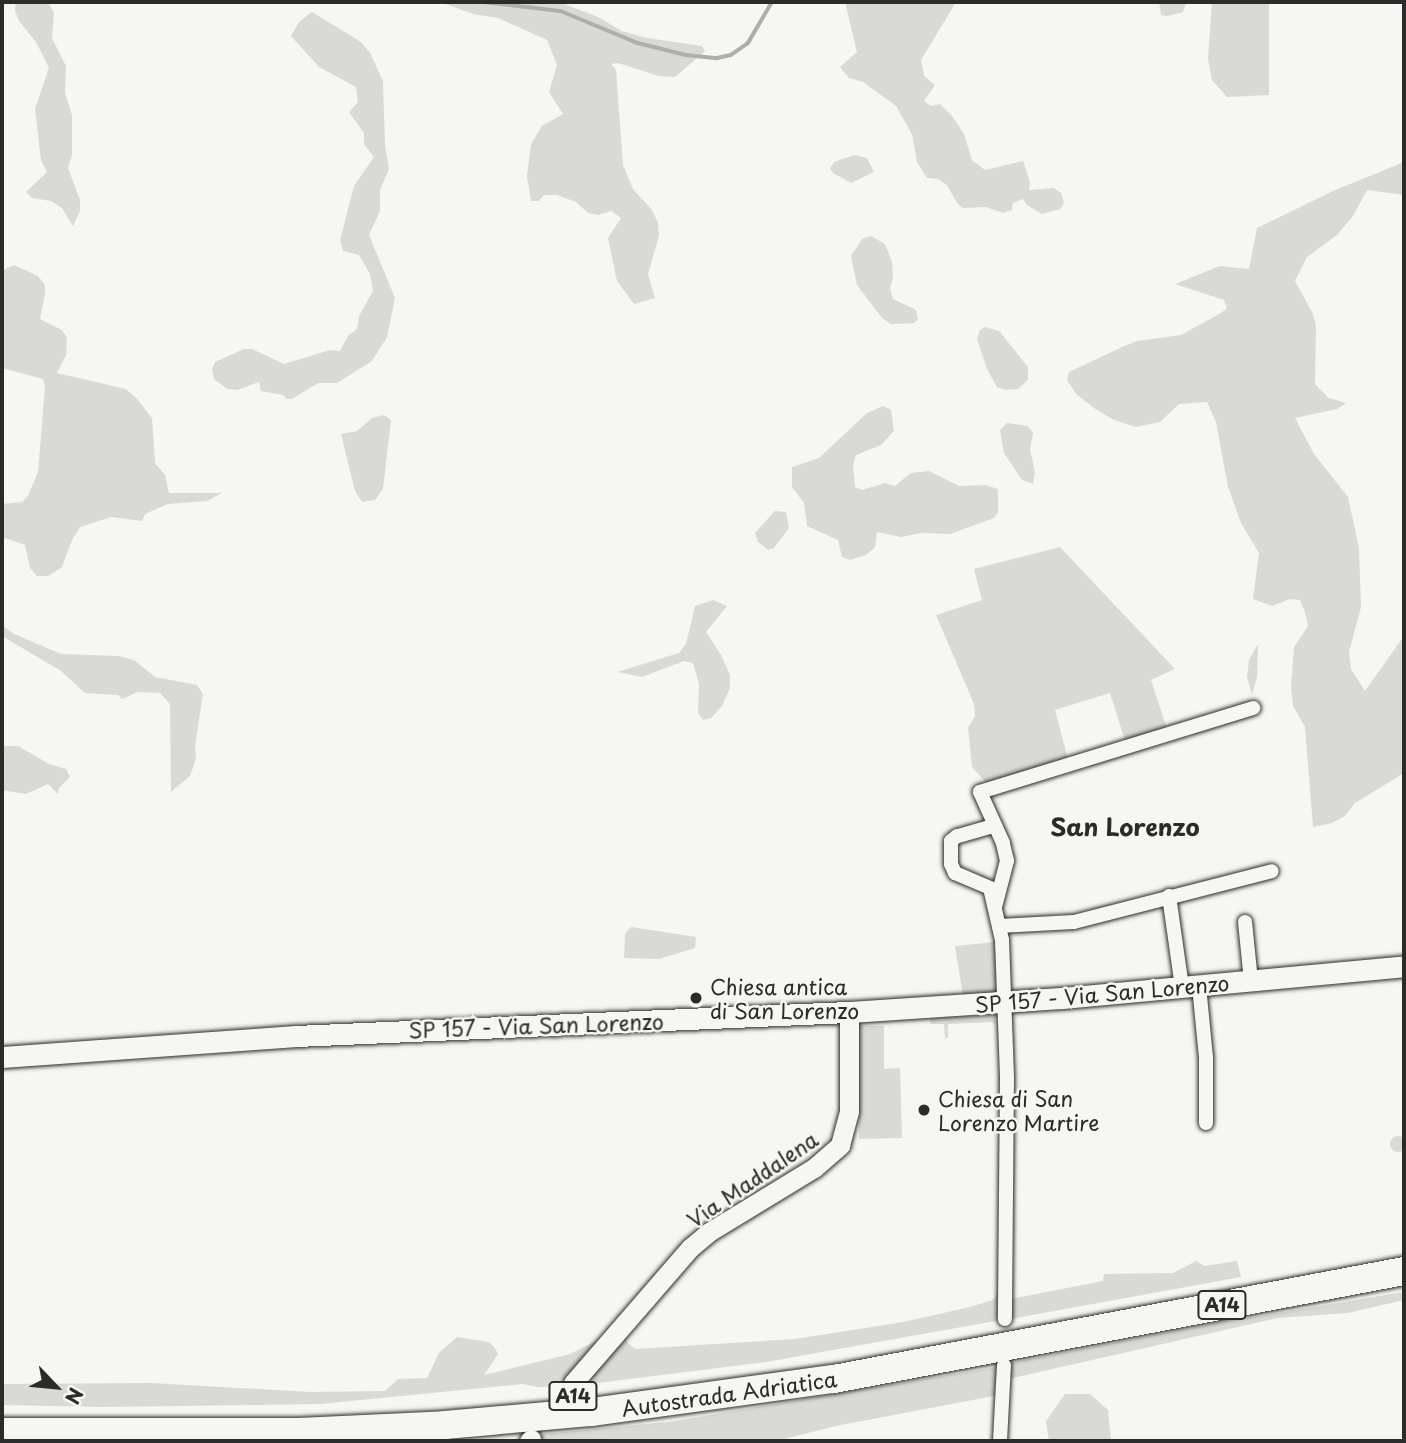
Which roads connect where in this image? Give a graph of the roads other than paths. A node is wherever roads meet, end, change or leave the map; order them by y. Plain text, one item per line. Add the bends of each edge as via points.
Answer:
1 (1253, 708) dead end
2 (993, 826) junction
3 (1272, 871) dead end
4 (1168, 896) junction
5 (995, 907) junction
6 (1245, 922) dead end
7 (999, 926) junction
8 (1404, 967) edge
9 (1251, 981) junction
10 (1191, 986) junction
11 (1006, 1002) junction
12 (849, 1012) junction
13 (2, 1057) edge
14 (1206, 1123) dead end
15 (1404, 1253) edge
16 (1404, 1271) edge
17 (1005, 1319) dead end
18 (1004, 1365) dead end
19 (573, 1383) tunnel mouth
20 (2, 1415) edge
21 (2, 1432) edge
22 (1000, 1441) edge

1 - 2 street via 980,792
2 - 5 street via 1007,861
2 - 5 street via 951,841 951,863 956,873 990,888
3 - 4 street
4 - 7 street via 1074,922
4 - 10 street
5 - 7 street
6 - 9 street
7 - 11 street
8 - 9 main road, SP 157 - Via San Lorenzo
9 - 10 main road, SP 157 - Via San Lorenzo
10 - 11 main road, SP 157 - Via San Lorenzo
10 - 14 street via 1206,1057
11 - 12 main road, SP 157 - Via San Lorenzo
11 - 17 street
12 - 13 main road, SP 157 - Via San Lorenzo via 296,1036
12 - 19 street, Via Maddalena via 849,1112 840,1146 814,1168 690,1248
15 - 20 highway, Autostrada Adriatica / A14 via 856,1357 657,1387 368,1412
16 - 21 highway, Autostrada Adriatica / A14 via 834,1379 592,1412 272,1433
18 - 22 street

